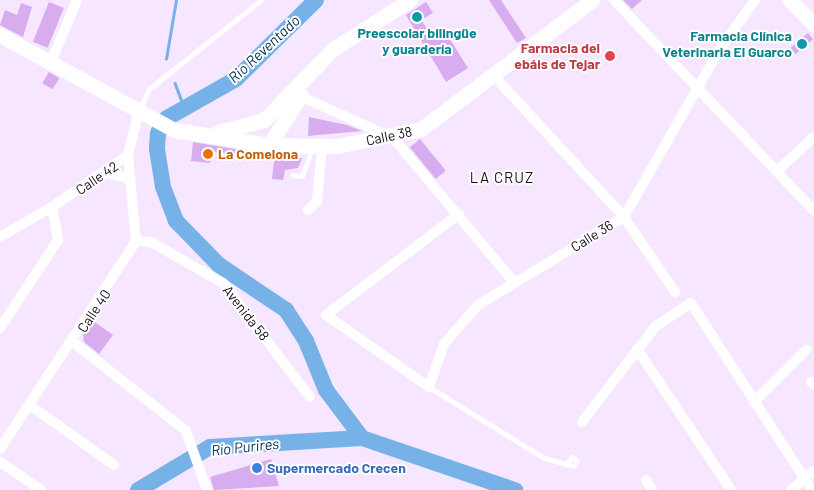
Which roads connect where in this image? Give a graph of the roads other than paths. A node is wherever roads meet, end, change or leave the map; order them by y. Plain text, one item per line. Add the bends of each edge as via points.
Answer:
1 (78, 0) edge
2 (261, 0) edge
3 (410, 0) edge
4 (592, 0) edge
5 (614, 0) edge
6 (755, 0) edge
7 (790, 0) edge
8 (814, 25) edge
9 (0, 36) edge
10 (333, 49) junction
11 (50, 64) junction
12 (494, 76) junction
13 (697, 86) junction
14 (300, 96) junction
15 (143, 116) junction
16 (173, 129) junction
17 (393, 138) junction
18 (814, 138) edge
19 (269, 145) junction
20 (318, 146) junction
21 (128, 156) junction
22 (777, 171) junction
23 (106, 173) junction
24 (292, 175) dead end
25 (129, 178) junction
26 (52, 207) junction
27 (308, 210) dead end
28 (814, 211) edge
29 (458, 214) junction
30 (624, 217) junction
31 (0, 237) edge
32 (136, 241) junction
33 (514, 282) junction
34 (675, 292) dead end
35 (0, 328) edge
36 (73, 342) junction
37 (637, 349) junction
38 (806, 350) dead end
39 (429, 387) junction
40 (310, 397) dead end
41 (754, 402) junction
42 (31, 406) junction
43 (582, 422) dead end
44 (0, 449) edge
45 (0, 462) edge
46 (568, 462) dead end
47 (114, 465) dead end
48 (814, 470) edge
49 (804, 478) junction
50 (646, 480) dead end
51 (41, 490) edge
52 (207, 490) edge
53 (652, 490) edge
54 (731, 490) edge
55 (791, 490) edge
56 (812, 490) edge

1 - 11 street
2 - 15 lane, Calle 42 via 149,89
3 - 10 main road
4 - 12 main road, Calle 38
5 - 13 street
6 - 13 street, Calle 36 via 738,18
7 - 8 main road
9 - 11 main road
10 - 14 main road
10 - 16 main road via 306,72 282,104 256,124 228,131
11 - 15 main road
12 - 17 main road, Calle 38 via 422,129
12 - 30 street
13 - 22 street
13 - 30 street, Calle 36
14 - 17 street
14 - 19 main road
15 - 16 main road
15 - 21 street, Calle 42
16 - 19 main road, Calle 38
17 - 20 main road, Calle 38
17 - 29 street
18 - 22 street
19 - 20 main road, Calle 38
20 - 24 lane via 302,176
20 - 27 street via 317,202
21 - 23 street, Calle 42
21 - 25 street
22 - 28 street
23 - 25 street
23 - 26 street, Calle 42
25 - 32 street
26 - 31 street, Calle 42
26 - 35 street via 58,240
29 - 33 street
29 - 39 street via 326,315
30 - 33 street, Calle 36
30 - 34 street
32 - 36 street, Calle 40
32 - 40 street, Avenida 58 via 151,242 223,283
33 - 39 street, Calle 36 via 459,322 444,344
36 - 42 street, Calle 40
36 - 52 street via 173,419 193,444
37 - 41 street via 664,319 691,303
37 - 43 street
37 - 54 street
38 - 41 street
39 - 46 lane via 544,458
41 - 49 street
42 - 44 street, Calle 40
42 - 47 street
45 - 51 street
48 - 49 street
49 - 55 street
49 - 56 street
50 - 53 street

